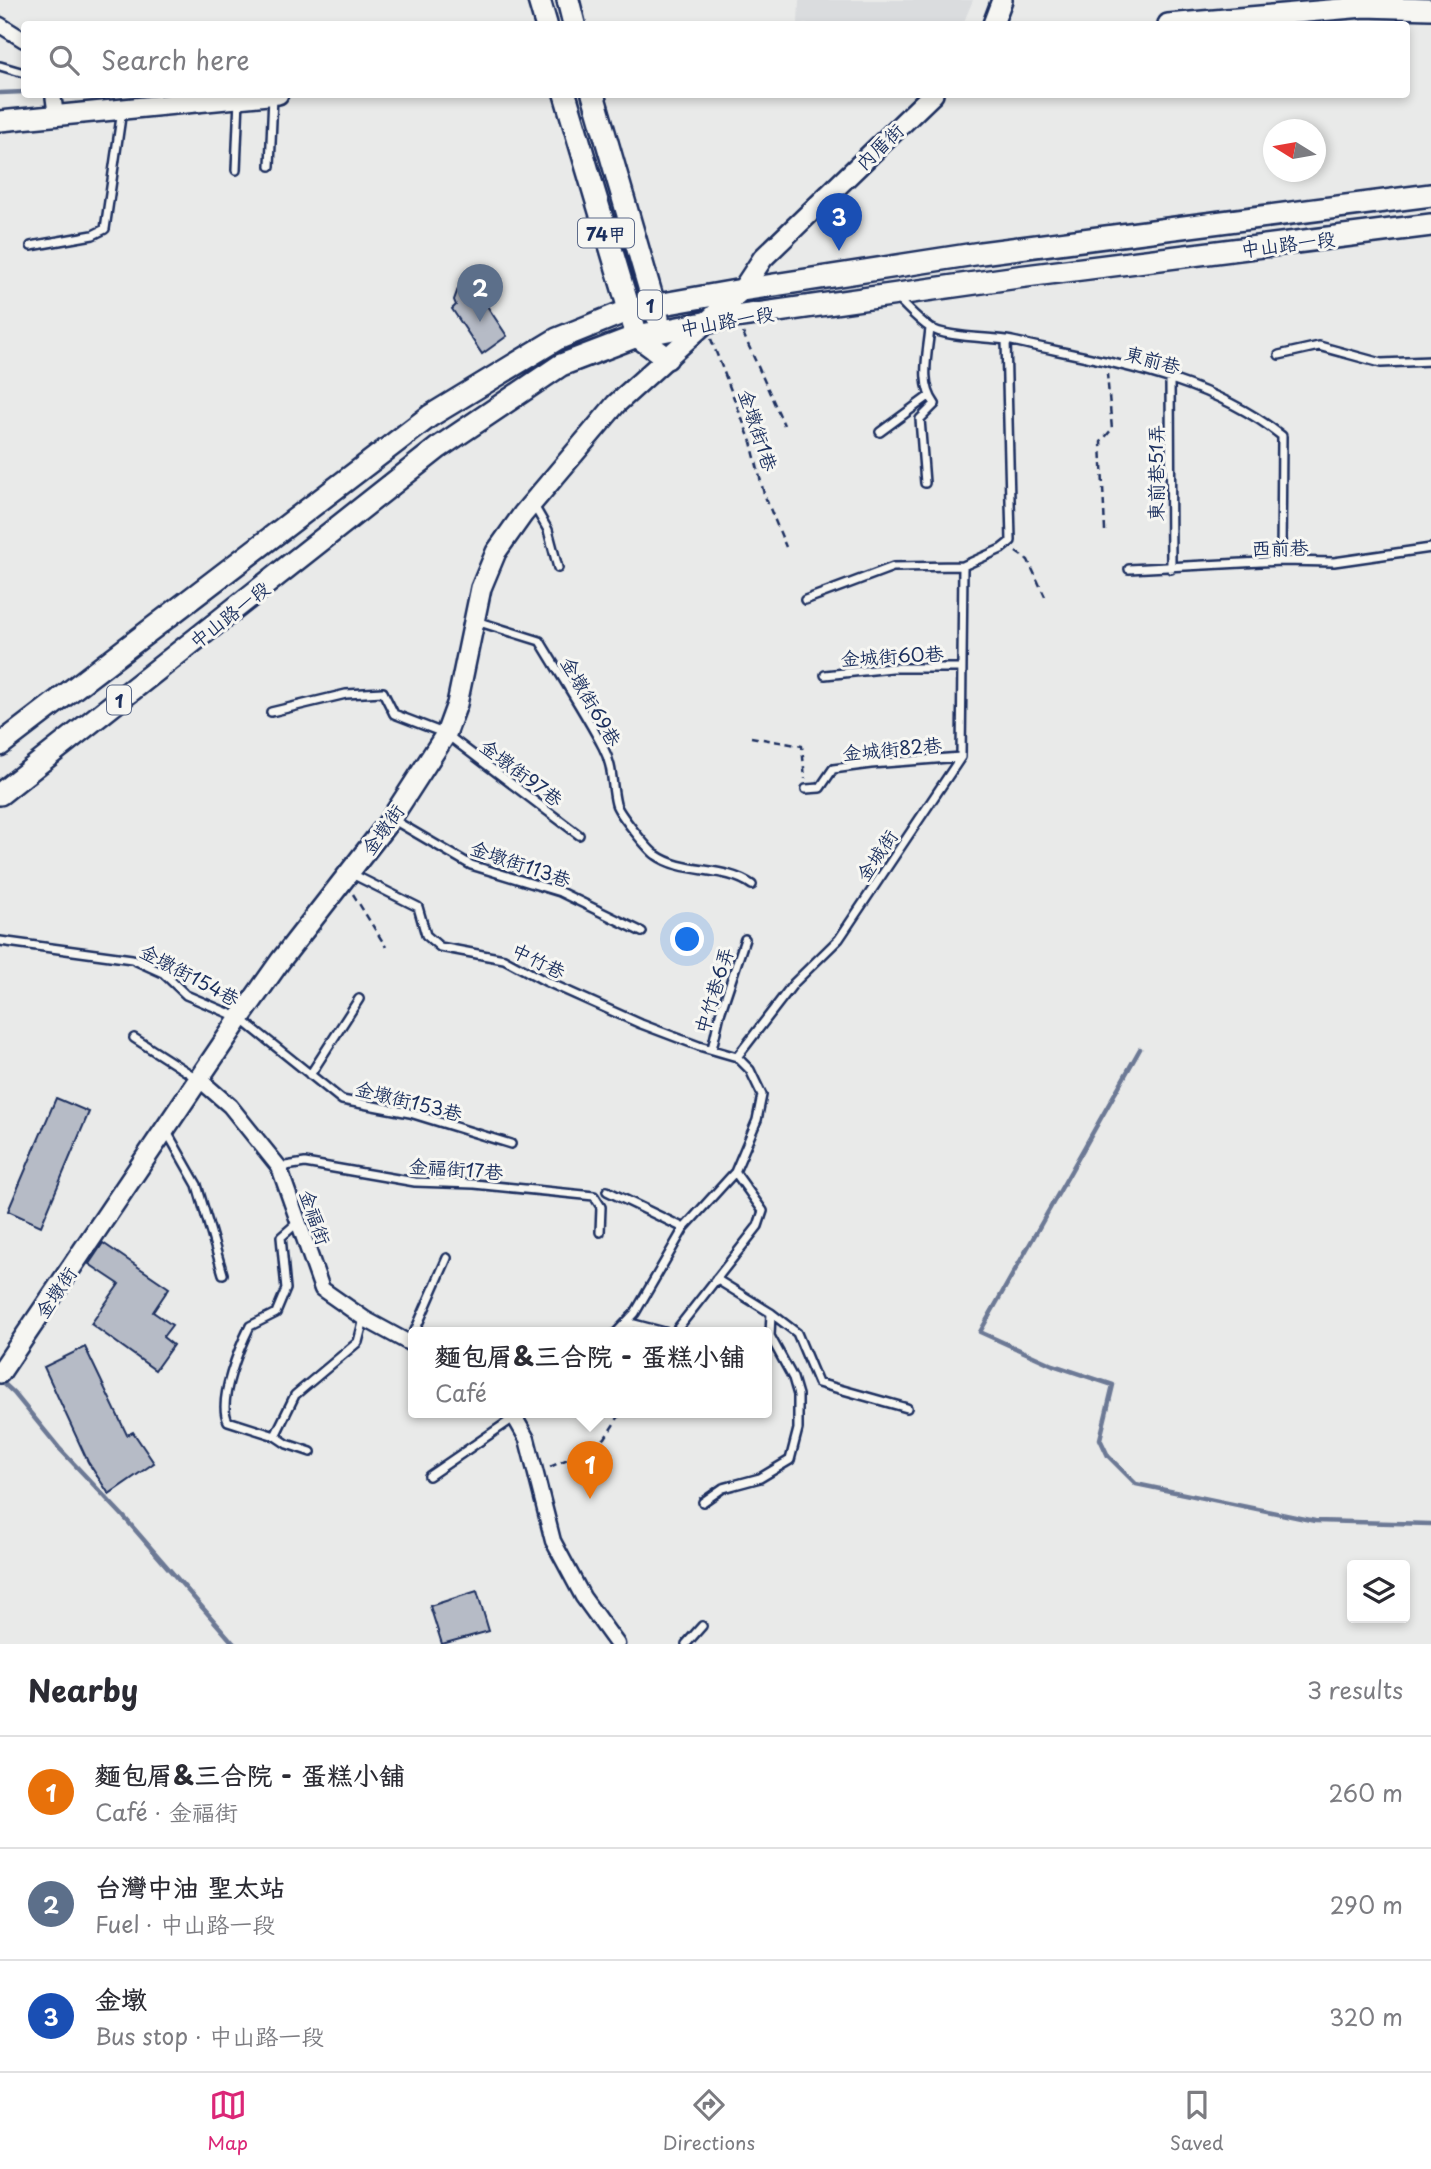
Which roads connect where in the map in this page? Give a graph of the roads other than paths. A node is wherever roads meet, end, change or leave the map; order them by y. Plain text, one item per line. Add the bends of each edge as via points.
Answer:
1 (539, 0) edge
2 (568, 0) edge
3 (1002, 0) edge
4 (1431, 9) edge
5 (544, 21) edge
6 (573, 21) edge
7 (994, 21) edge
8 (1202, 21) edge
9 (0, 25) edge
10 (21, 38) edge
11 (0, 66) edge
12 (21, 72) edge
13 (54, 98) edge
14 (239, 98) joint
15 (273, 98) edge
16 (566, 98) edge
17 (594, 98) edge
18 (929, 98) edge
19 (122, 110) junction
20 (56, 116) junction
21 (0, 121) edge
22 (270, 166) dead end
23 (236, 170) dead end
24 (1431, 195) edge
25 (1431, 225) edge
26 (31, 246) dead end
27 (742, 290) junction
28 (894, 295) junction
29 (655, 304) junction
30 (629, 310) junction
31 (705, 323) junction
32 (930, 328) junction
33 (661, 332) junction
34 (637, 336) junction
35 (1006, 340) junction
36 (1279, 355) dead end
37 (667, 358) junction
38 (1431, 361) edge
39 (1170, 377) junction
40 (929, 396) junction
41 (880, 432) dead end
42 (925, 483) dead end
43 (532, 503) junction
44 (1431, 548) edge
45 (1281, 561) junction
46 (963, 566) junction
47 (558, 568) dead end
48 (1129, 569) dead end
49 (1171, 569) junction
50 (805, 600) dead end
51 (475, 621) junction
52 (961, 668) junction
53 (825, 675) dead end
54 (271, 712) dead end
55 (446, 734) junction
56 (0, 745) edge
57 (961, 757) junction
58 (806, 789) road end
59 (0, 794) edge
60 (391, 819) junction
61 (579, 835) dead end
62 (346, 877) junction
63 (752, 885) dead end
64 (642, 932) dead end
65 (745, 939) dead end
66 (0, 941) edge
67 (359, 999) dead end
68 (240, 1018) junction
69 (134, 1038) dead end
70 (712, 1049) junction
71 (737, 1057) junction
72 (310, 1075) junction
73 (200, 1080) junction
74 (166, 1130) junction
75 (511, 1144) dead end
76 (279, 1167) junction
77 (735, 1172) junction
78 (607, 1191) dead end
79 (297, 1223) junction
80 (684, 1228) junction
81 (600, 1232) dead end
82 (447, 1258) dead end
83 (223, 1274) dead end
84 (716, 1279) junction
85 (771, 1313) junction
86 (365, 1319) junction
87 (624, 1326) joint
88 (417, 1327) edge
89 (645, 1327) edge
90 (679, 1327) edge
91 (770, 1327) edge
92 (408, 1337) edge
93 (772, 1340) edge
94 (0, 1373) edge
95 (906, 1408) dead end
96 (510, 1418) edge
97 (516, 1418) edge
98 (275, 1436) junction
99 (311, 1452) dead end
100 (429, 1476) dead end
101 (703, 1502) dead end
102 (702, 1626) dead end
103 (617, 1644) edge
104 (686, 1644) edge

1 - 5 main road
2 - 6 main road
3 - 7 street
4 - 8 street via 1364,7
9 - 10 street
11 - 12 lane
13 - 20 street
14 - 19 street
14 - 23 lane
15 - 22 lane
16 - 30 main road, 74甲
17 - 29 main road, 74甲
18 - 27 street, 內厝街 via 763,258
19 - 20 street
19 - 26 lane via 105,229
20 - 21 street
24 - 27 main road, 中山路一段 / 1 via 981,253
25 - 28 main road, 中山路一段 / 1
27 - 29 main road, 中山路一段 / 1
27 - 31 street, 金墩街
28 - 31 main road, 中山路一段 / 1
28 - 32 lane
29 - 30 main road, 中山路一段 / 1
29 - 33 main road, 74甲
30 - 34 main road, 74甲
30 - 56 main road, 中山路一段 / 1 via 556,339 430,416
31 - 33 main road, 中山路一段 / 1
31 - 37 street, 金墩街
32 - 35 lane, 東前巷
32 - 40 lane via 925,381
33 - 34 main road, 中山路一段 / 1
33 - 37 main road, 74甲
34 - 37 main road
34 - 59 main road, 中山路一段 / 1 via 561,365 438,449
35 - 39 lane, 東前巷
35 - 46 lane via 1011,541
36 - 38 lane via 1319,346 1381,363
37 - 43 street, 金墩街 via 616,404
39 - 45 lane, 東前巷 via 1238,405 1282,436
39 - 49 lane, 東前巷51弄
40 - 41 lane
40 - 42 lane via 935,404 920,419
43 - 47 lane via 548,530
43 - 51 street, 金墩街 via 496,552 481,588
44 - 45 lane, 西前巷 via 1334,562
45 - 49 lane, 西前巷
46 - 50 lane via 893,567
46 - 52 lane
48 - 49 lane, 西前巷
51 - 55 street, 金墩街
51 - 63 lane, 金墩街69巷 via 540,641 604,749 617,807 655,855
52 - 53 lane, 金城街60巷 via 892,668
52 - 57 lane
54 - 55 lane, 金墩街97巷 via 346,694 383,692 394,714
55 - 60 street, 金墩街
55 - 61 lane, 金墩街97巷
57 - 58 lane, 金城街82巷 via 833,769 820,788
57 - 71 lane, 金城街 via 839,939 794,983
60 - 62 street, 金墩街
60 - 64 lane, 金墩街113巷 via 471,865 560,892
62 - 68 street, 金墩街
62 - 70 lane, 中竹巷 via 418,907 426,935 440,947 504,959 641,1024
65 - 70 lane, 中竹巷6弄
66 - 68 lane, 金墩街154巷 via 132,959 163,973 186,995
67 - 72 lane
68 - 72 lane, 金墩街153巷
68 - 73 street, 金墩街
69 - 73 lane
70 - 71 lane, 中竹巷
71 - 77 lane via 750,1070 762,1095 757,1121
72 - 75 lane, 金墩街153巷 via 342,1100 410,1113
73 - 74 street, 金墩街
73 - 76 street, 金福街 via 230,1105
74 - 83 lane via 197,1185
74 - 94 street, 金墩街
76 - 79 street, 金福街
76 - 81 lane, 金福街17巷 via 305,1163 415,1182 594,1196 601,1207
77 - 80 lane
77 - 84 lane via 763,1211 758,1226
78 - 80 lane
79 - 86 street, 金福街 via 322,1289
79 - 98 lane via 281,1237 286,1289 276,1313 250,1326 228,1387 228,1422
80 - 87 lane
82 - 88 lane
84 - 85 lane
84 - 90 lane
85 - 91 lane
85 - 95 lane via 797,1333 818,1382
86 - 92 street, 金福街
86 - 98 lane via 358,1342 295,1395
87 - 89 lane
93 - 101 lane via 798,1395 798,1429 790,1460 760,1478 723,1488
96 - 100 lane
97 - 103 street via 527,1439 553,1541 583,1597
98 - 99 lane
102 - 104 lane

